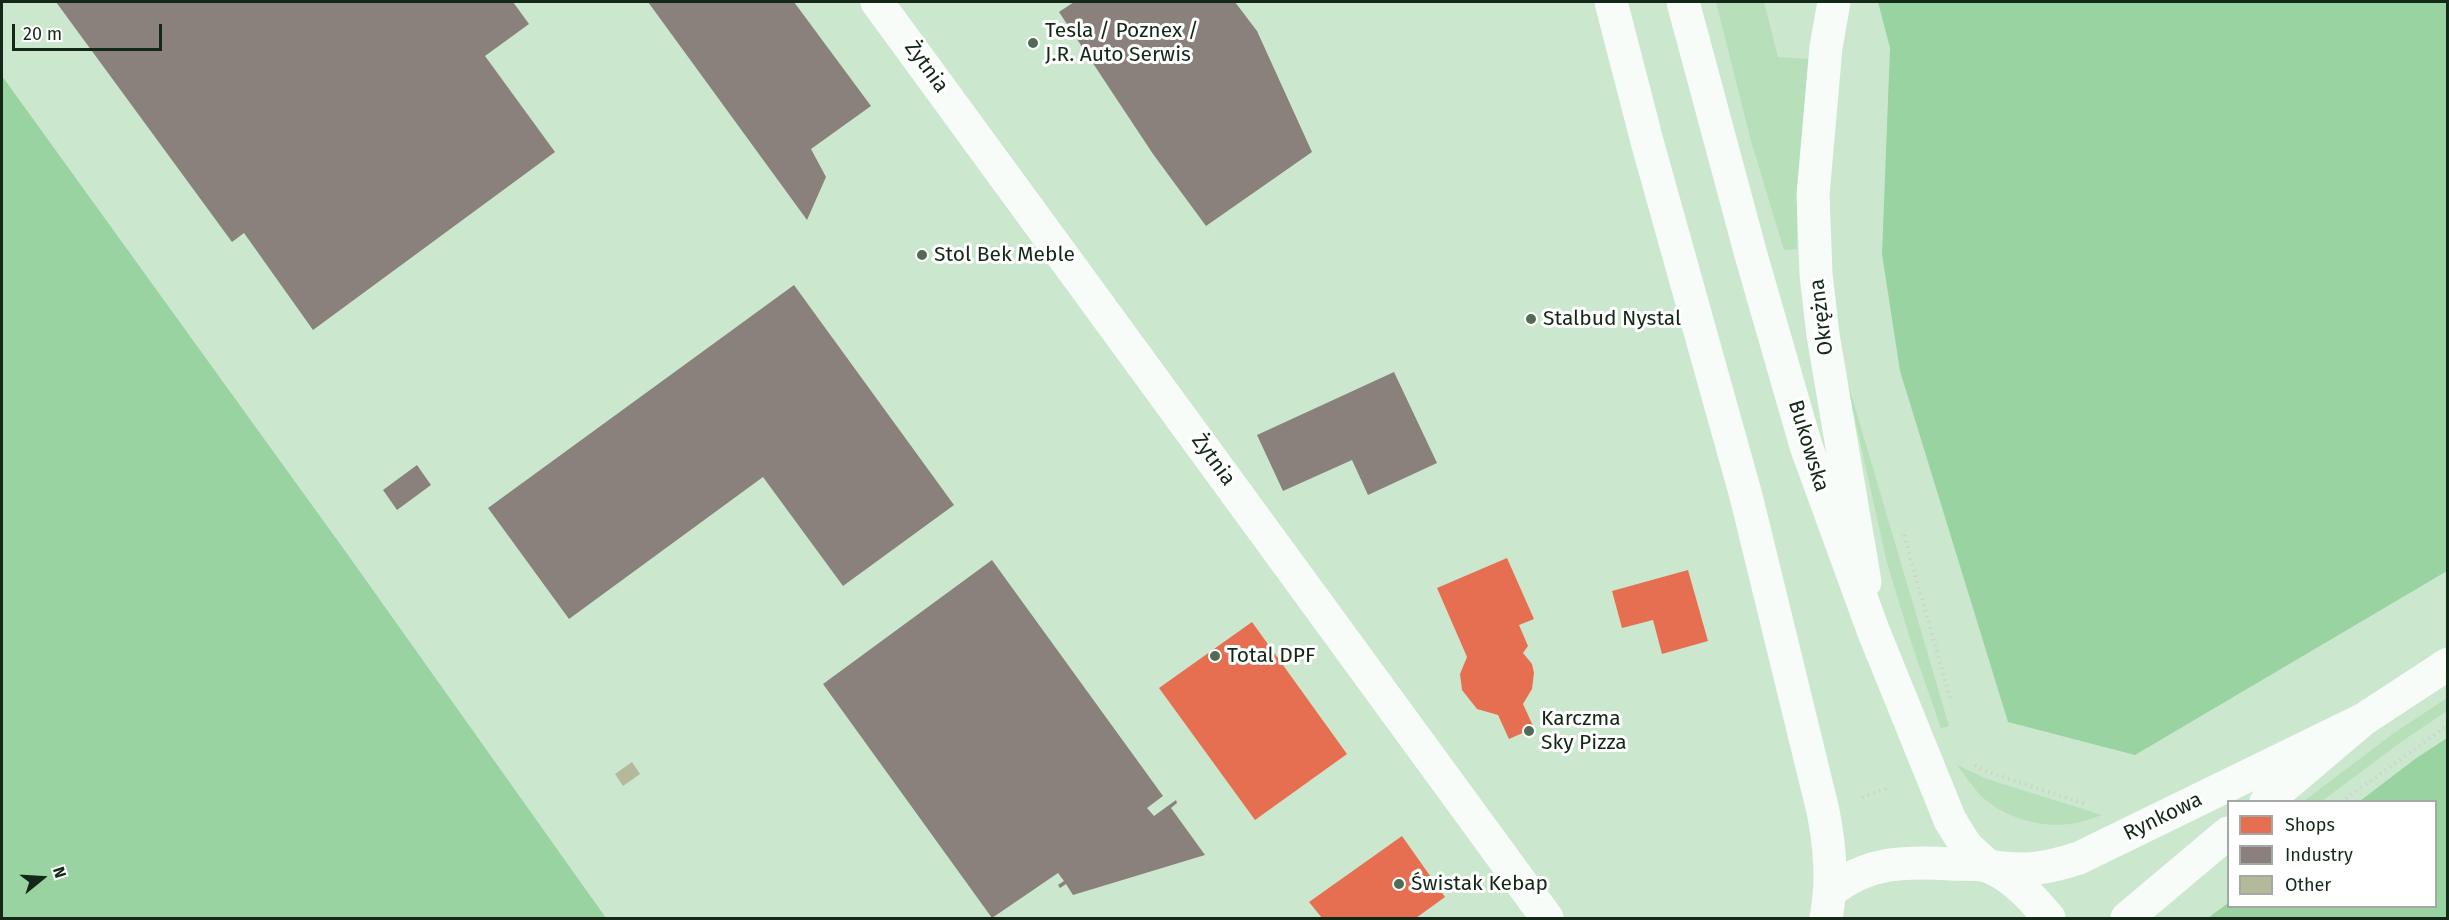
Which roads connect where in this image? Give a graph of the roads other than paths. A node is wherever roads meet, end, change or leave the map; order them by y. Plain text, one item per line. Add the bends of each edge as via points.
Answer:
1 (877, 2) edge
2 (1611, 2) edge
3 (1683, 2) edge
4 (1832, 16) edge
5 (1873, 630) junction
6 (2448, 664) edge
7 (2364, 719) junction
8 (2267, 800) edge
9 (2227, 835) edge
10 (1988, 867) junction
11 (1828, 905) edge
12 (1547, 918) edge
13 (2049, 918) edge
14 (2127, 918) edge

1 - 12 main road, Żytnia
2 - 11 main road via 1746,496 1823,811 1830,851
3 - 5 main road, Bukowska via 1806,446
4 - 5 main road, Okrężna via 1813,195 1816,274
5 - 10 main road, Bukowska via 1950,820 1966,846
6 - 7 main road, Rynkowa
7 - 8 main road, Rynkowa
7 - 10 main road, Rynkowa via 2079,858 2029,871
9 - 14 main road
10 - 11 main road, Rynkowa via 1889,864 1860,872
10 - 13 main road, Bukowska via 2019,887

